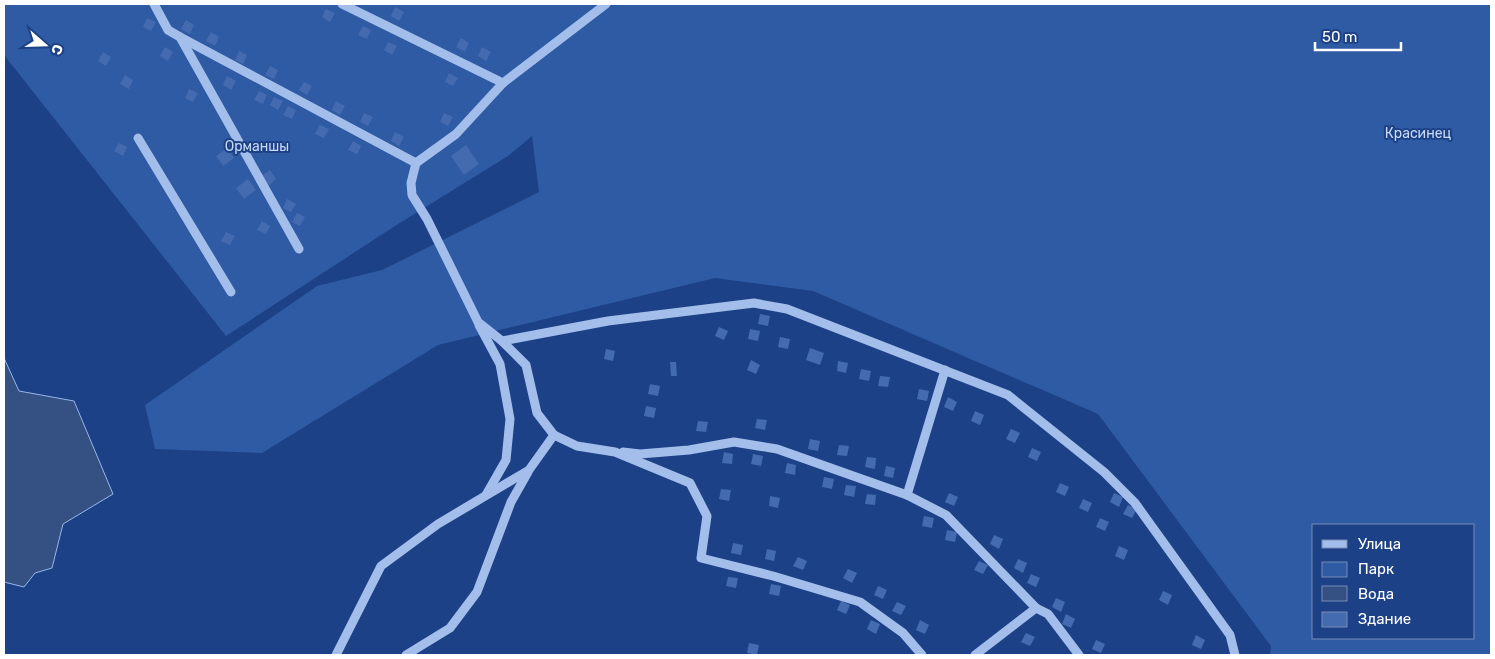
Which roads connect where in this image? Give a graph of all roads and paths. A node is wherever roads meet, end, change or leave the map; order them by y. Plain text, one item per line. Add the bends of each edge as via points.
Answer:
1 (154, 4) edge
2 (342, 4) edge
3 (606, 4) edge
4 (180, 37) junction
5 (504, 83) junction
6 (138, 138) dead end
7 (416, 164) junction
8 (299, 249) dead end
9 (231, 292) dead end
10 (478, 322) junction
11 (502, 340) junction
12 (945, 370) junction
13 (554, 435) junction
14 (615, 452) junction
15 (529, 470) junction
16 (907, 494) junction
17 (486, 496) junction
18 (1036, 608) junction
19 (336, 655) edge
20 (406, 655) edge
21 (922, 655) edge
22 (975, 655) edge
23 (1079, 655) edge
24 (1235, 655) edge

1 - 4 street via 168,30
2 - 5 street
3 - 5 street
4 - 7 street
4 - 8 street
5 - 7 street via 456,134
6 - 9 street
7 - 10 street via 410,183 412,196 427,218
10 - 11 street
10 - 17 street via 500,364 510,420 506,460
11 - 12 street via 608,321 754,303 786,309
11 - 13 street via 526,365 537,413
12 - 16 street
12 - 24 street via 1008,395 1104,472 1135,503 1178,560 1230,635
13 - 14 street via 577,446
13 - 15 street
14 - 16 street via 640,454 690,450 734,442 777,449
14 - 21 street via 690,483 707,516 702,558 860,602 903,633
15 - 17 street
15 - 20 street via 511,502 478,592 450,628
16 - 18 street via 946,515
17 - 19 street via 438,524 381,566
18 - 22 street
18 - 23 street via 1048,614

